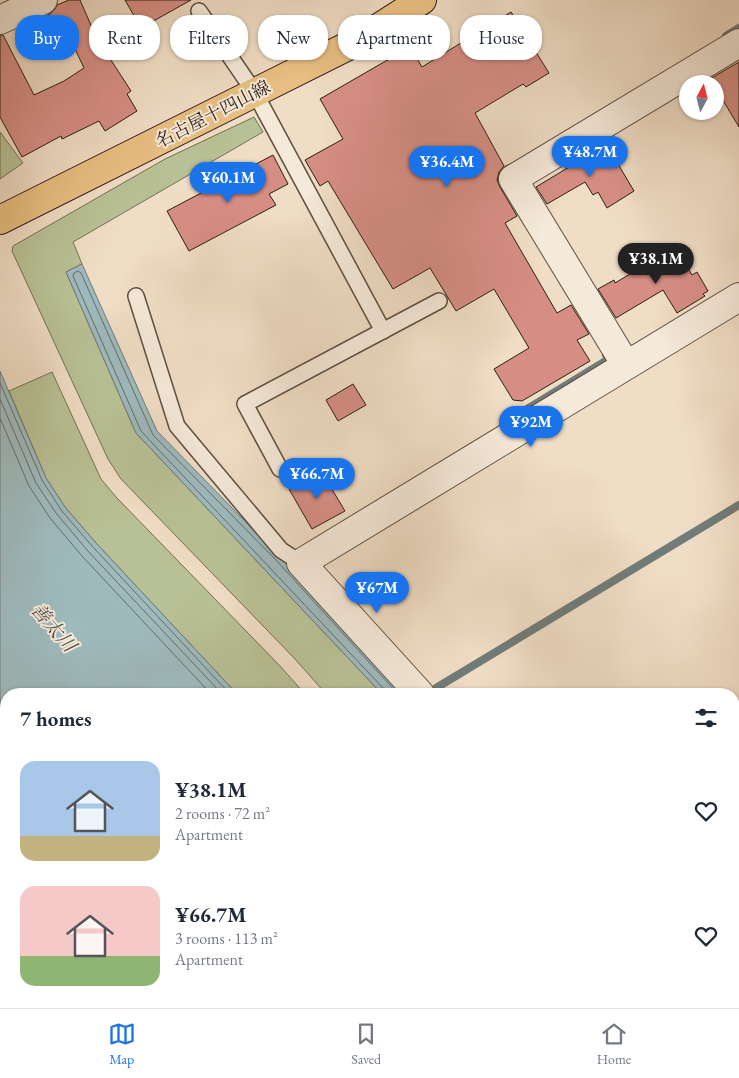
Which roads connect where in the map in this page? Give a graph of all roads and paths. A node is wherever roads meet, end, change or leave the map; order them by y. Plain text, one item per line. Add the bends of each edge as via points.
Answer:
1 (43, 0) edge
2 (422, 0) edge
3 (199, 11) dead end
4 (0, 20) edge
5 (739, 43) edge
6 (255, 93) junction
7 (0, 220) edge
8 (136, 296) dead end
9 (739, 297) edge
10 (439, 301) dead end
11 (383, 331) junction
12 (626, 365) junction
13 (280, 469) dead end
14 (301, 563) junction
15 (415, 688) edge

1 - 4 street
2 - 6 main road, 名古屋十四山線 via 358,41
3 - 6 lane
5 - 12 street via 513,179
6 - 7 main road, 名古屋十四山線
6 - 11 lane
8 - 14 lane via 177,426 281,550
9 - 12 street
10 - 11 lane
11 - 13 lane via 245,404
12 - 14 street
14 - 15 street

